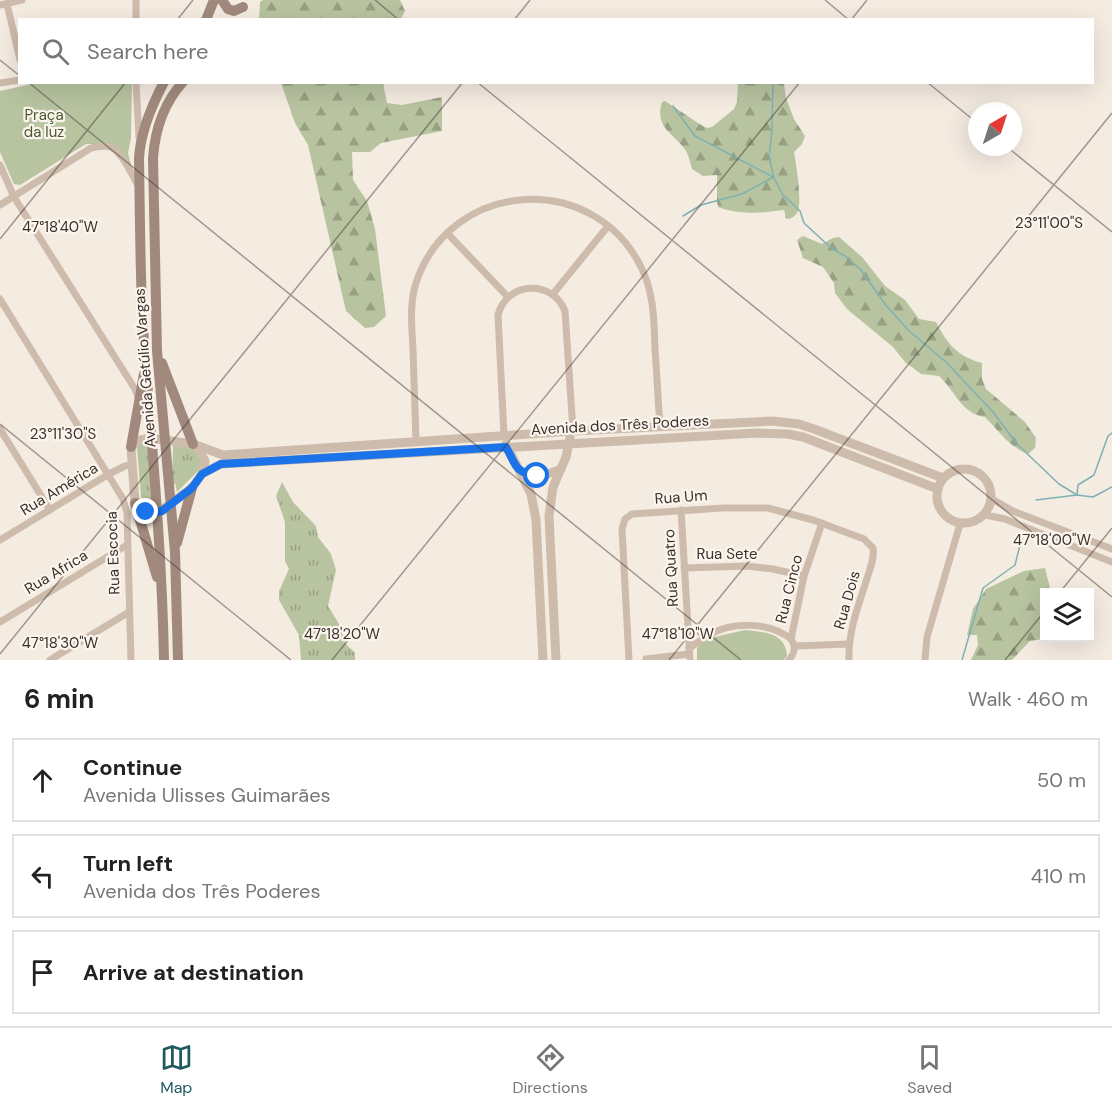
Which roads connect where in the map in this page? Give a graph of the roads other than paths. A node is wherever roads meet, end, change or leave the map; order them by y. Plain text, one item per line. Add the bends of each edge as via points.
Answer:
1 (22, 0) edge
2 (135, 0) edge
3 (214, 0) edge
4 (222, 0) edge
5 (244, 4) edge
6 (4, 5) edge
7 (136, 18) edge
8 (207, 18) edge
9 (238, 18) edge
10 (18, 53) edge
11 (18, 80) edge
12 (0, 83) edge
13 (136, 84) edge
14 (163, 84) edge
15 (173, 84) edge
16 (181, 84) edge
17 (156, 130) junction
18 (140, 145) junction
19 (0, 165) edge
20 (140, 189) junction
21 (14, 197) junction
22 (0, 205) edge
23 (608, 226) junction
24 (447, 233) junction
25 (553, 294) junction
26 (508, 297) junction
27 (0, 299) edge
28 (157, 351) junction
29 (146, 362) junction
30 (138, 398) junction
31 (660, 426) junction
32 (0, 429) edge
33 (573, 430) junction
34 (504, 435) junction
35 (153, 438) junction
36 (165, 441) junction
37 (416, 441) junction
38 (569, 443) junction
39 (195, 446) junction
40 (131, 447) junction
41 (506, 447) junction
42 (132, 464) junction
43 (516, 469) junction
44 (561, 469) junction
45 (109, 474) junction
46 (202, 474) junction
47 (943, 478) junction
48 (192, 488) junction
49 (938, 489) junction
50 (992, 498) junction
51 (135, 503) junction
52 (170, 504) junction
53 (50, 510) junction
54 (681, 510) junction
55 (158, 513) junction
56 (985, 515) junction
57 (822, 523) junction
58 (960, 524) junction
59 (0, 540) edge
60 (127, 545) junction
61 (873, 548) joint
62 (1112, 549) edge
63 (175, 552) junction
64 (1112, 562) edge
65 (684, 568) junction
66 (804, 576) junction
67 (163, 599) junction
68 (129, 612) junction
69 (0, 622) edge
70 (793, 624) junction
71 (688, 629) junction
72 (781, 632) junction
73 (709, 635) junction
74 (793, 643) junction
75 (849, 644) junction
76 (689, 654) edge
77 (646, 659) edge
78 (51, 660) edge
79 (131, 660) edge
80 (164, 660) edge
81 (178, 660) edge
82 (543, 660) edge
83 (556, 660) edge
84 (629, 660) edge
85 (789, 660) edge
86 (849, 660) edge
87 (925, 660) edge

1 - 6 street
2 - 7 street
3 - 8 main road
4 - 5 main road via 234,11
5 - 9 main road
6 - 10 street
11 - 12 street
13 - 18 street, Avenida Getúlio Vargas
14 - 18 main road, Avenida Getúlio Vargas
15 - 17 main road via 156,117
16 - 17 main road, Avenida Getúlio Vargas
17 - 28 main road, Avenida Getúlio Vargas via 152,178
18 - 20 main road, Avenida Getúlio Vargas
19 - 21 street
20 - 21 street via 117,153 105,146 91,148
20 - 29 main road, Avenida Getúlio Vargas
21 - 22 street
21 - 30 street
23 - 24 street via 572,206 520,199 478,211
23 - 25 street
23 - 31 street via 635,256 651,294
24 - 26 street
24 - 37 street via 424,263 411,305
25 - 26 street via 527,287
25 - 33 street via 566,316
26 - 34 street via 497,321
27 - 45 street, Rua Escocia
28 - 36 main road, Avenida Getúlio Vargas
28 - 39 main road
29 - 30 main road
29 - 35 main road, Avenida Getúlio Vargas
30 - 40 main road
31 - 33 street, Avenida dos Três Poderes
31 - 47 street, Avenida dos Três Poderes via 772,421 799,424
32 - 53 street
33 - 34 street, Avenida dos Três Poderes
33 - 38 street
34 - 37 street, Avenida dos Três Poderes
34 - 41 street
35 - 36 street, Avenida dos Três Poderes
35 - 40 street
35 - 55 main road, Avenida Getúlio Vargas
36 - 39 street, Avenida dos Três Poderes
36 - 52 main road, Avenida Getúlio Vargas
37 - 39 street, Avenida dos Três Poderes via 223,455
38 - 41 street, Avenida dos Três Poderes
38 - 44 street
38 - 49 street, Avenida dos Três Poderes via 788,434
39 - 46 street via 205,461
40 - 42 street, Avenida Getúlio Vargas
41 - 43 street
41 - 46 street, Avenida dos Três Poderes via 221,464
42 - 45 street, Rua América
42 - 51 street, Avenida Getúlio Vargas
43 - 44 street via 537,476
43 - 82 street via 531,494 536,520
44 - 83 street via 553,487 549,516
45 - 53 street, Rua América
45 - 60 street, Rua Escocia via 125,506
46 - 48 street
47 - 49 street
47 - 50 street via 958,469 975,471 988,482
48 - 52 street
48 - 63 main road
49 - 58 street via 939,507 944,515
50 - 56 street
50 - 62 street via 1013,511
51 - 55 street via 146,512
51 - 67 main road
52 - 55 street
52 - 63 main road, Avenida Getúlio Vargas
53 - 59 street, Rua América
54 - 57 street, Rua Um via 756,507
54 - 65 street, Rua Quatro
54 - 84 street, Rua Um via 632,514 623,522
55 - 67 main road, Avenida Getúlio Vargas
56 - 58 street via 978,521
56 - 64 street via 1005,519
57 - 61 street, Rua Um via 864,539
57 - 66 street, Rua Cinco
58 - 87 street via 927,638
60 - 68 street, Rua Escocia
60 - 69 street, Rua Africa
61 - 75 street, Rua Dois
63 - 81 main road, Avenida Getúlio Vargas
65 - 66 street, Rua Sete via 747,566
65 - 71 street, Rua Quatro
66 - 70 street, Rua Cinco
67 - 80 main road, Avenida Getúlio Vargas
68 - 78 street
68 - 79 street, Rua Escocia
70 - 72 street
70 - 74 street, Rua Cinco
71 - 73 street
71 - 76 street, Rua Quatro
72 - 73 street via 748,626 725,628
72 - 74 street
73 - 76 street
74 - 75 street
74 - 85 street, Rua Cinco via 794,654
75 - 86 street, Rua Dois
76 - 77 street

